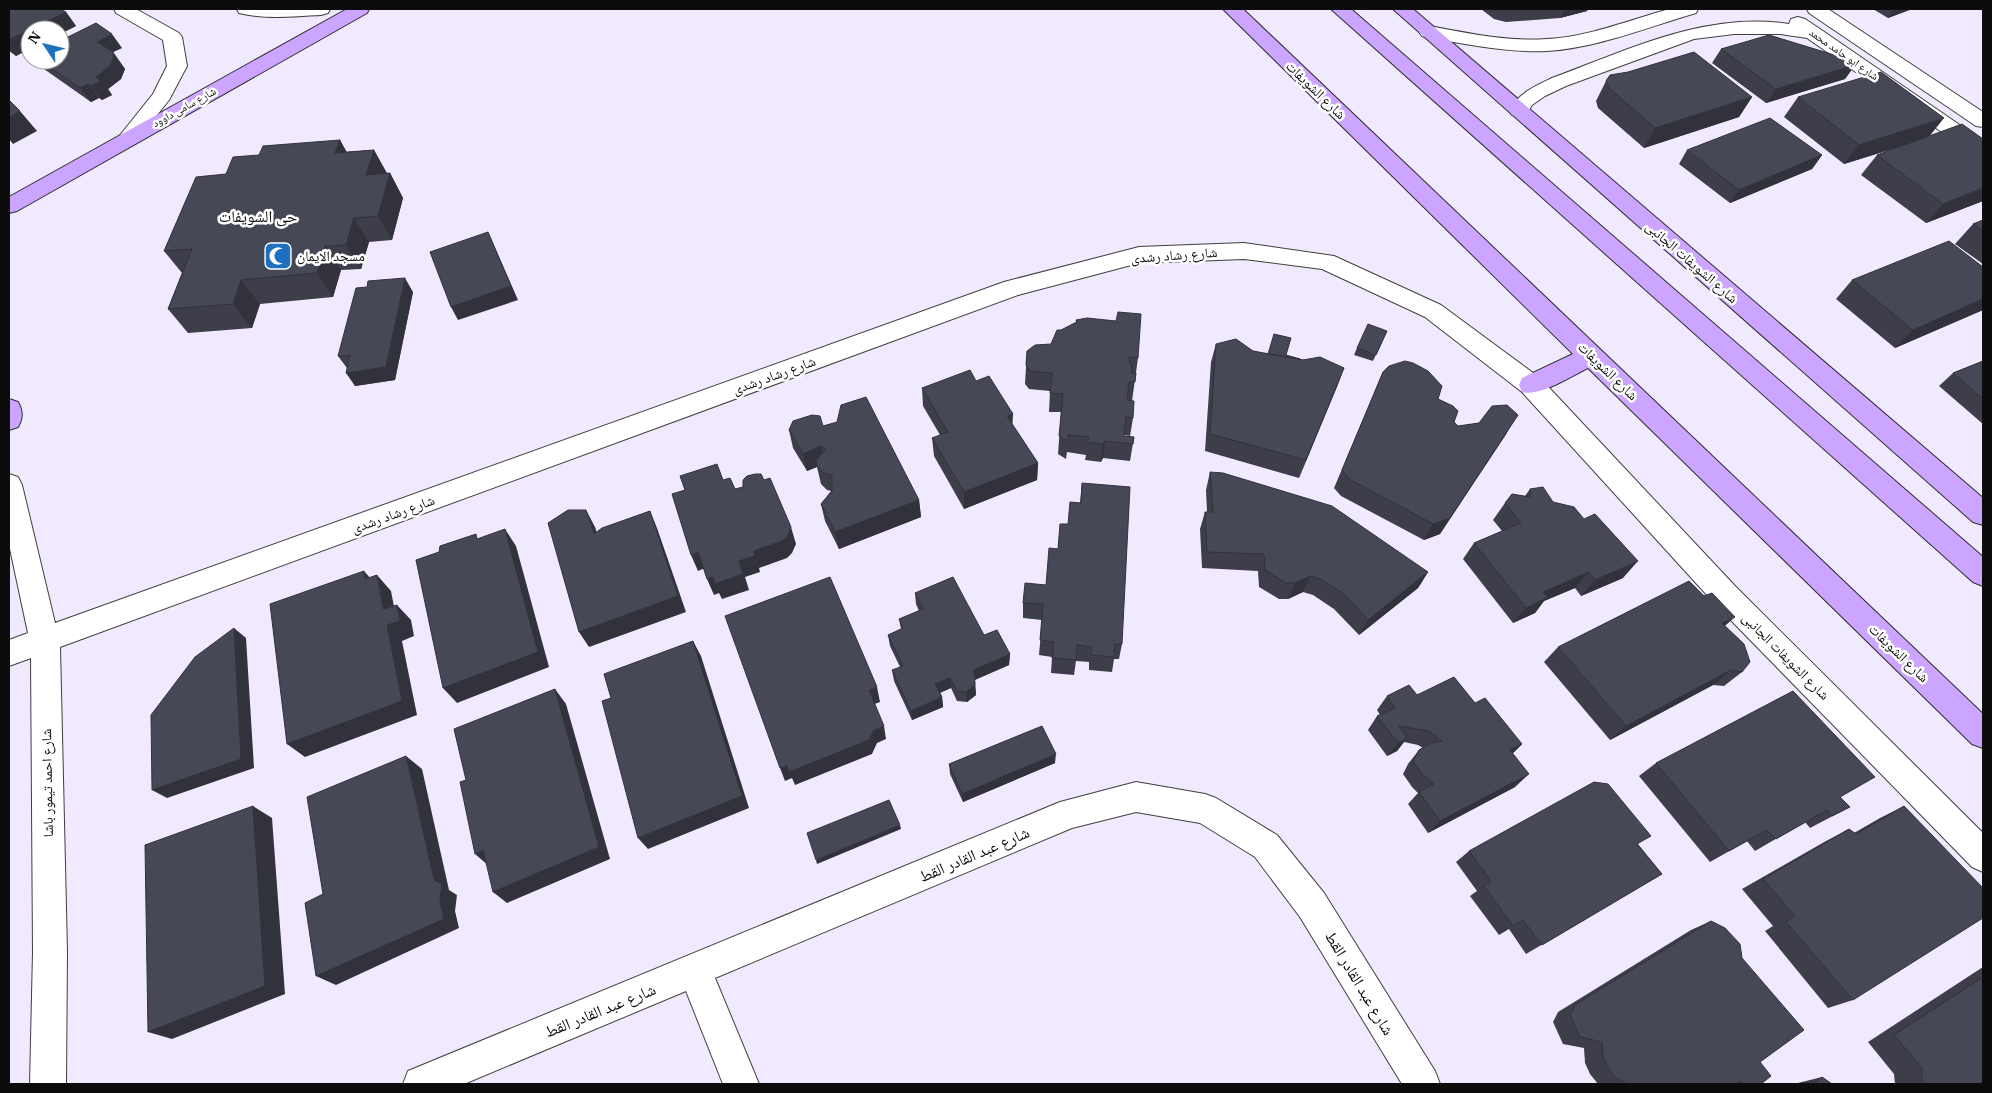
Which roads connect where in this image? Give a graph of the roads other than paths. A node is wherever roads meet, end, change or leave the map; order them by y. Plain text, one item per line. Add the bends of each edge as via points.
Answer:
1 (123, 9) edge
2 (246, 9) edge
3 (321, 9) edge
4 (360, 9) edge
5 (1232, 9) edge
6 (1340, 9) edge
7 (1402, 9) edge
8 (1689, 9) edge
9 (1779, 9) edge
10 (1816, 9) edge
11 (1429, 32) junction
12 (1813, 33) junction
13 (1519, 110) junction
14 (1983, 121) edge
15 (127, 139) junction
16 (1983, 151) edge
17 (9, 206) edge
18 (1592, 355) junction
19 (1531, 385) junction
20 (9, 409) edge
21 (9, 420) edge
22 (9, 485) edge
23 (1983, 514) edge
24 (1983, 574) edge
25 (44, 642) junction
26 (9, 654) edge
27 (1983, 734) edge
28 (1983, 856) edge
29 (695, 971) junction
30 (48, 1084) edge
31 (421, 1084) edge
32 (741, 1084) edge
33 (1422, 1084) edge

1 - 15 street via 172,37 177,66 162,96
2 - 3 street
4 - 15 main road, شارع سامى داوود
5 - 18 main road, شارع الشويفات
6 - 24 main road
7 - 11 main road, شارع الشويفات الجانبى
8 - 11 street via 1590,38 1547,46 1493,44
9 - 12 street, شارع ابو حامد محمد
10 - 14 street, شارع ابو حامد محمد
11 - 13 main road, شارع الشويفات الجانبى
12 - 13 street via 1780,28 1742,28 1690,34 1538,92
12 - 16 street, شارع ابو حامد محمد
13 - 23 main road, شارع الشويفات الجانبى
15 - 17 main road, شارع سامى داوود
18 - 19 main road
18 - 27 main road, شارع الشويفات
19 - 25 street, شارع رشاد رشدى via 1433,311 1326,262 1244,251 1139,255 1012,288
19 - 28 street, شارع الشويفات الجانبى via 1726,596
20 - 21 main road
22 - 25 street, شارع احمد تيمور باشا
25 - 26 street, شارع رشاد رشدى
25 - 30 street, شارع احمد تيمور باشا via 50,952
29 - 31 street, شارع عبد القادر القط
29 - 32 street
29 - 33 street, شارع عبد القادر القط via 1071,813 1136,797 1204,809 1266,846 1312,905

